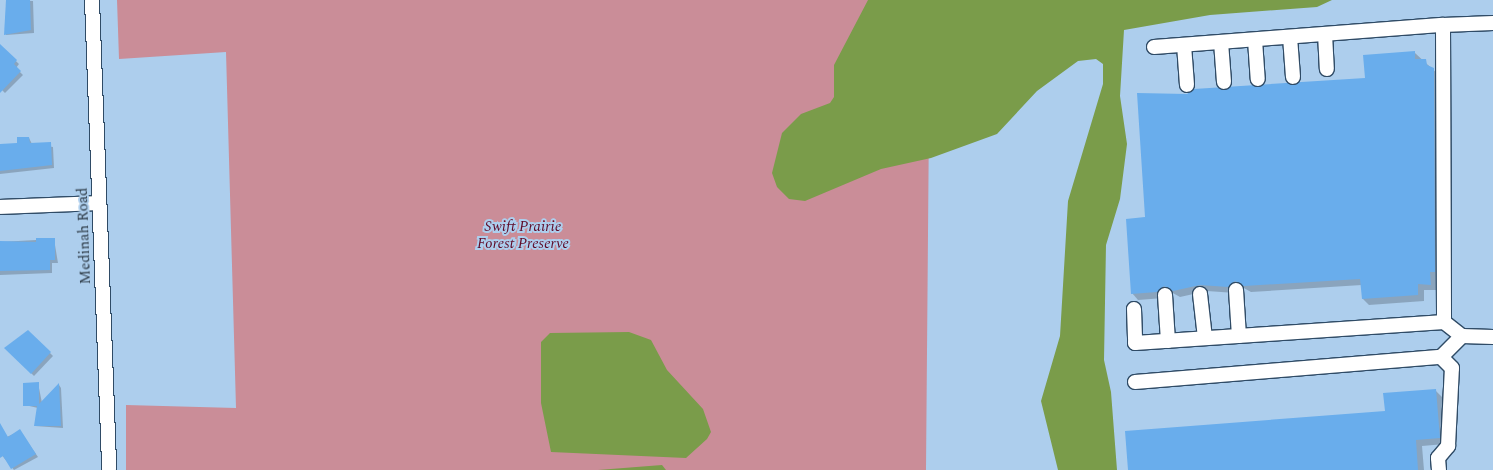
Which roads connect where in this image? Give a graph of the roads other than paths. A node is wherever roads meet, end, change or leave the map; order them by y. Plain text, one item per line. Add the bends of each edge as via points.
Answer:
1 (92, 0) edge
2 (1493, 23) edge
3 (1443, 25) junction
4 (1325, 34) junction
5 (1290, 37) junction
6 (1255, 40) junction
7 (1221, 42) junction
8 (1184, 45) junction
9 (1154, 47) dead end
10 (1327, 69) dead end
11 (1292, 77) dead end
12 (1258, 79) dead end
13 (1224, 82) dead end
14 (1187, 86) dead end
15 (99, 203) junction
16 (0, 207) edge
17 (1236, 290) dead end
18 (1200, 294) dead end
19 (1165, 295) dead end
20 (1134, 309) dead end
21 (1444, 322) junction
22 (1239, 336) junction
23 (1462, 336) junction
24 (1493, 337) edge
25 (1205, 338) junction
26 (1168, 341) junction
27 (1441, 357) junction
28 (1135, 382) dead end
29 (110, 470) edge
30 (1439, 470) edge

1 - 15 street, Medinah Road
2 - 3 street
3 - 4 street
3 - 21 street
4 - 5 street
4 - 10 street
5 - 6 street
5 - 11 street
6 - 7 street
6 - 12 street
7 - 8 street
7 - 13 street
8 - 9 street
8 - 14 street
15 - 16 street
15 - 29 street, Medinah Road
17 - 22 street
18 - 25 street
19 - 26 street
20 - 26 street via 1136,343
21 - 22 street
21 - 23 street
22 - 25 street
23 - 24 street
23 - 27 street
25 - 26 street
27 - 28 street
27 - 30 street via 1452,368 1448,446 1438,458

